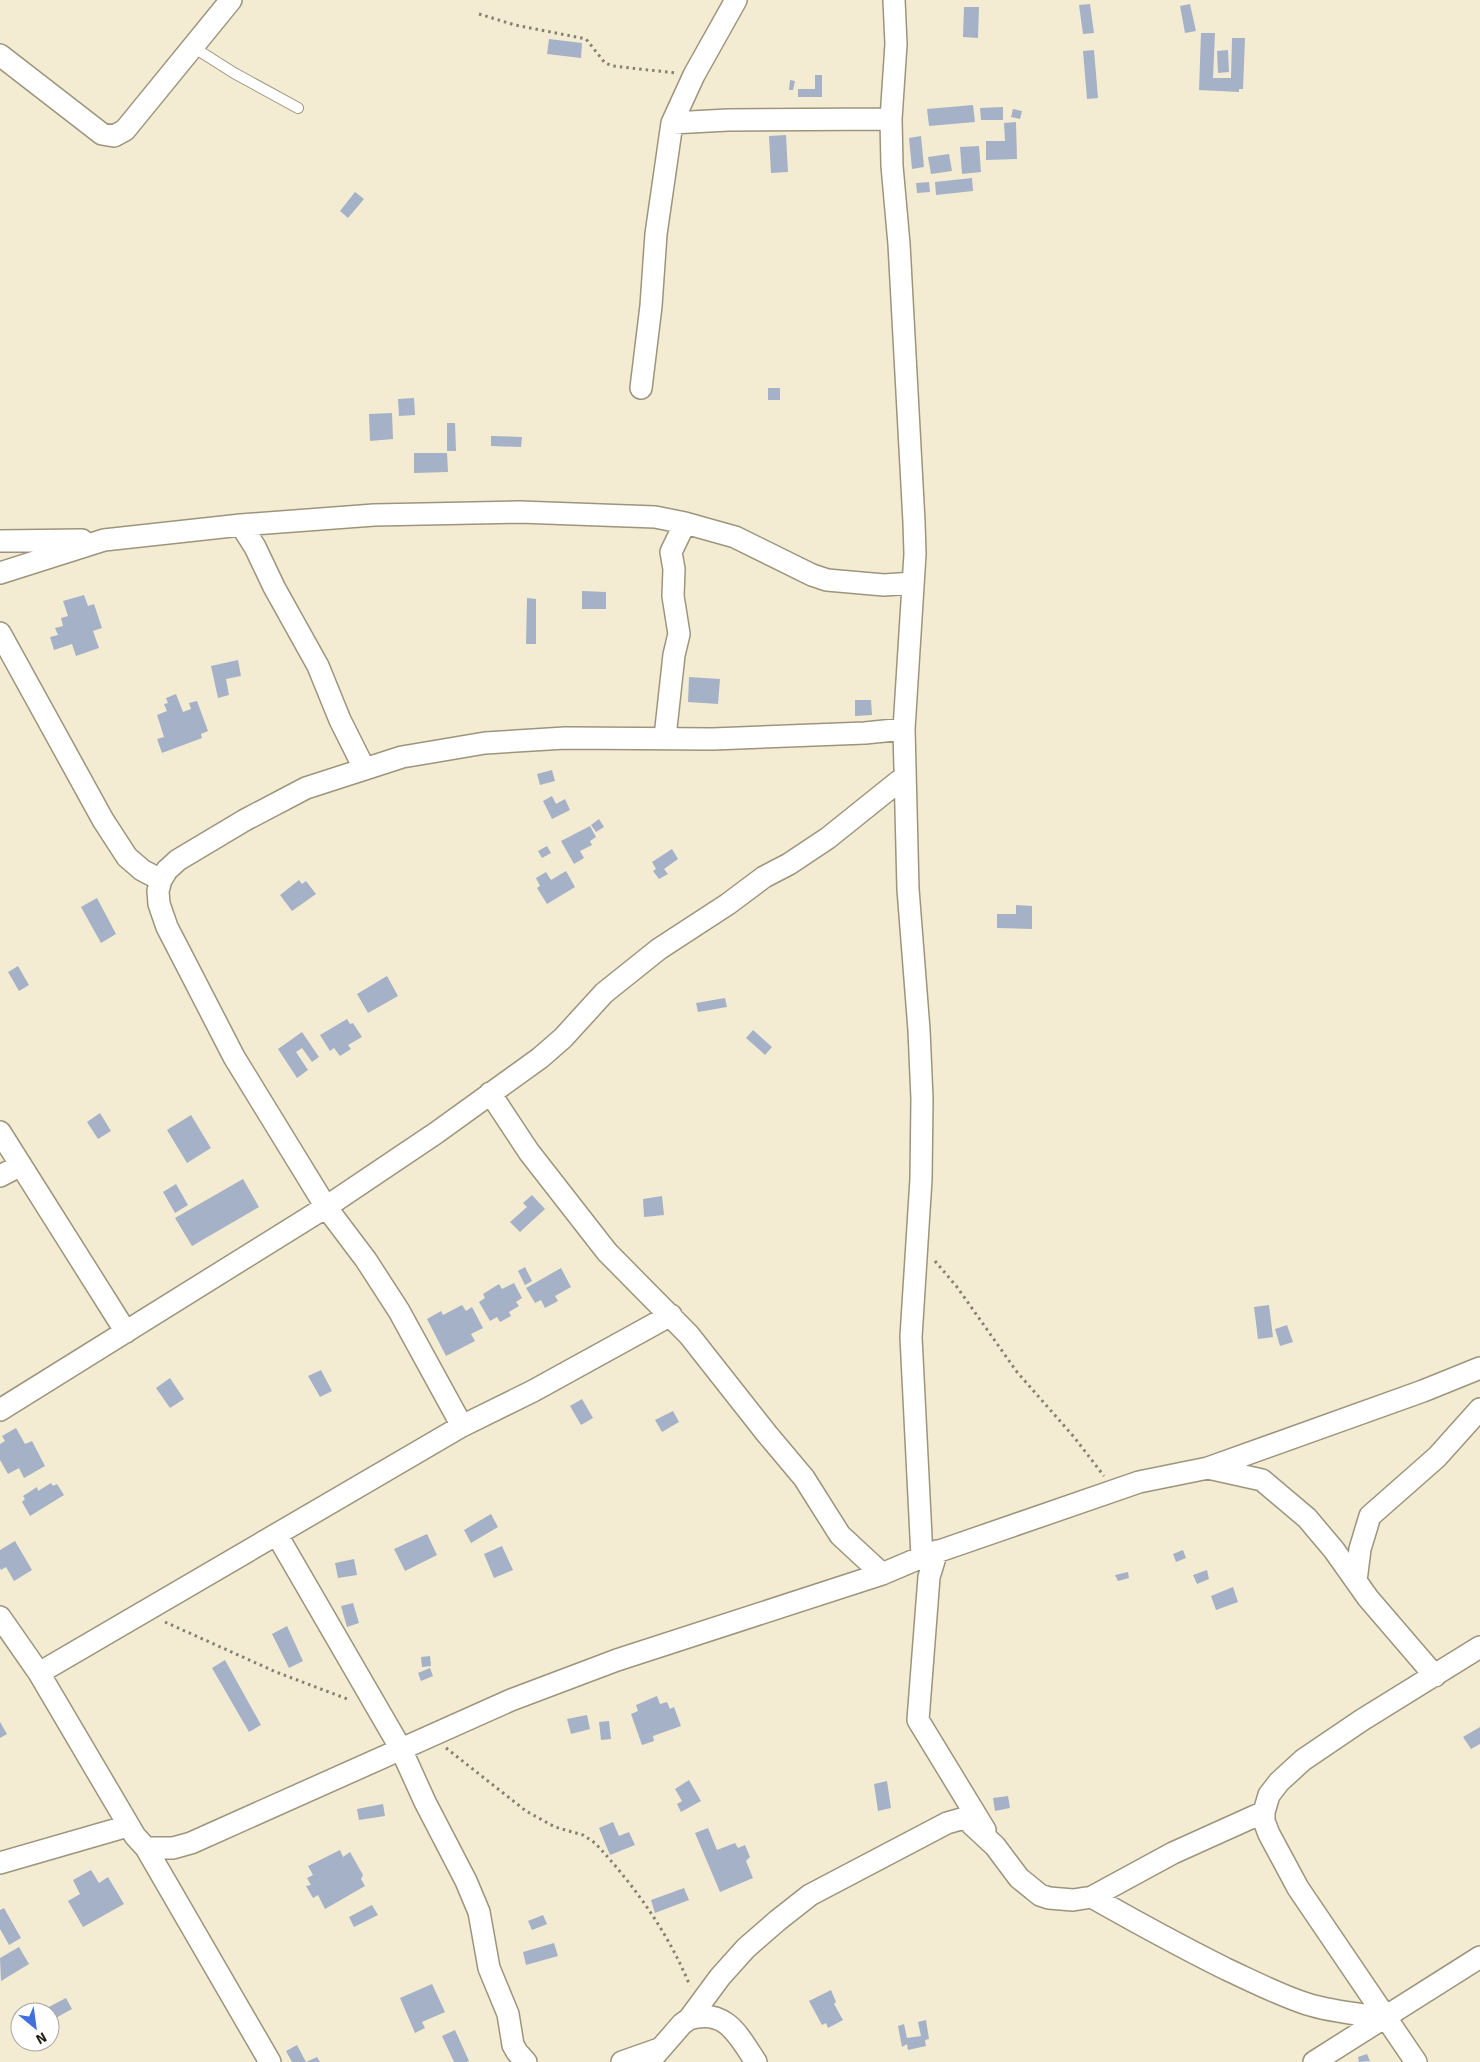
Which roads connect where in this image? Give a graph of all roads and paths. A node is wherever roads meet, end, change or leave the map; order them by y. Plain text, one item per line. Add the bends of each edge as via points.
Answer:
1 (231, 0) edge
2 (736, 0) edge
3 (894, 0) edge
4 (479, 14) dead end
5 (193, 47) junction
6 (0, 55) edge
7 (694, 76) junction
8 (298, 108) dead end
9 (891, 119) junction
10 (672, 123) junction
11 (641, 388) dead end
12 (685, 523) junction
13 (241, 525) junction
14 (104, 540) junction
15 (0, 541) edge
16 (0, 573) edge
17 (913, 583) junction
18 (0, 633) edge
19 (904, 729) junction
20 (665, 738) junction
21 (364, 768) junction
22 (904, 777) junction
23 (161, 880) junction
24 (490, 1093) junction
25 (0, 1132) edge
26 (21, 1164) junction
27 (0, 1176) edge
28 (326, 1207) junction
29 (916, 1237) junction
30 (671, 1315) junction
31 (126, 1332) junction
32 (1480, 1368) edge
33 (1480, 1409) edge
34 (0, 1410) edge
35 (462, 1426) junction
36 (1208, 1468) junction
37 (1115, 1490) junction
38 (276, 1535) junction
39 (930, 1554) junction
40 (882, 1574) junction
41 (1356, 1581) junction
42 (144, 1612) junction
43 (0, 1617) edge
44 (1480, 1647) edge
45 (39, 1673) junction
46 (1435, 1676) junction
47 (379, 1712) junction
48 (428, 1736) junction
49 (401, 1748) junction
50 (1264, 1812) junction
51 (128, 1826) junction
52 (995, 1846) junction
53 (146, 1848) junction
54 (0, 1863) edge
55 (1092, 1897) junction
56 (1480, 1957) edge
57 (694, 2013) junction
58 (1386, 2018) junction
59 (654, 2056) edge
60 (270, 2062) edge
61 (526, 2062) edge
62 (622, 2062) edge
63 (756, 2062) edge
64 (1314, 2062) edge
65 (1416, 2062) edge

1 - 5 street
2 - 7 street
3 - 9 street via 896,44
4 - 7 path via 515,26 586,39 605,63 613,66
5 - 6 street via 124,130 111,136 102,134
5 - 8 lane
7 - 10 street
9 - 10 street
9 - 17 street via 914,522
10 - 11 street via 656,234
12 - 13 street via 656,517 520,512 374,515
12 - 17 street via 735,537 826,580 884,585
12 - 20 street via 671,552 679,634
13 - 14 street
13 - 21 street via 318,666
14 - 15 street
14 - 16 street
17 - 19 street
18 - 23 street via 103,820 127,857
19 - 20 street via 713,739
19 - 22 street
20 - 21 street via 565,738 486,743 402,757
21 - 23 street via 306,788 244,820 178,860
22 - 24 street via 828,838 764,877 659,949 604,993 540,1058
22 - 29 street via 922,1099
23 - 28 street via 159,904 167,927 234,1057
24 - 28 street
24 - 30 street via 529,1152 607,1252
25 - 26 street
26 - 27 street
26 - 31 street
28 - 31 street
28 - 35 street via 394,1302
29 - 37 path via 957,1287 1017,1372
29 - 39 street via 910,1337
30 - 35 street
30 - 40 street via 804,1478 840,1534
31 - 34 street
32 - 36 street
33 - 41 street via 1431,1463 1370,1516 1360,1549
35 - 38 street
36 - 37 street
36 - 41 street via 1262,1480 1307,1518
37 - 39 street
38 - 42 street
38 - 47 street
39 - 40 street
39 - 52 street via 918,1720
40 - 48 street via 617,1660
41 - 46 street
42 - 45 street
42 - 47 path via 276,1672
43 - 45 street
44 - 46 street
45 - 51 street
46 - 50 street via 1303,1760 1269,1795
47 - 49 street
48 - 49 street
48 - 57 path via 526,1810 555,1827 595,1843 641,1898 665,1934 683,1970
49 - 53 street via 191,1843 173,1848
49 - 61 street via 476,1903 489,1968 508,2014 513,2045
50 - 55 street via 1174,1853
50 - 58 street via 1269,1834 1298,1888
51 - 53 street
51 - 54 street
52 - 55 street via 1015,1874 1040,1895 1073,1900
52 - 57 street via 968,1821 956,1819 810,1895 746,1948
53 - 60 street
55 - 58 street via 1198,1955 1306,2004
56 - 58 street
57 - 59 street
57 - 63 street via 724,2021
58 - 64 street
58 - 65 street
59 - 62 street

